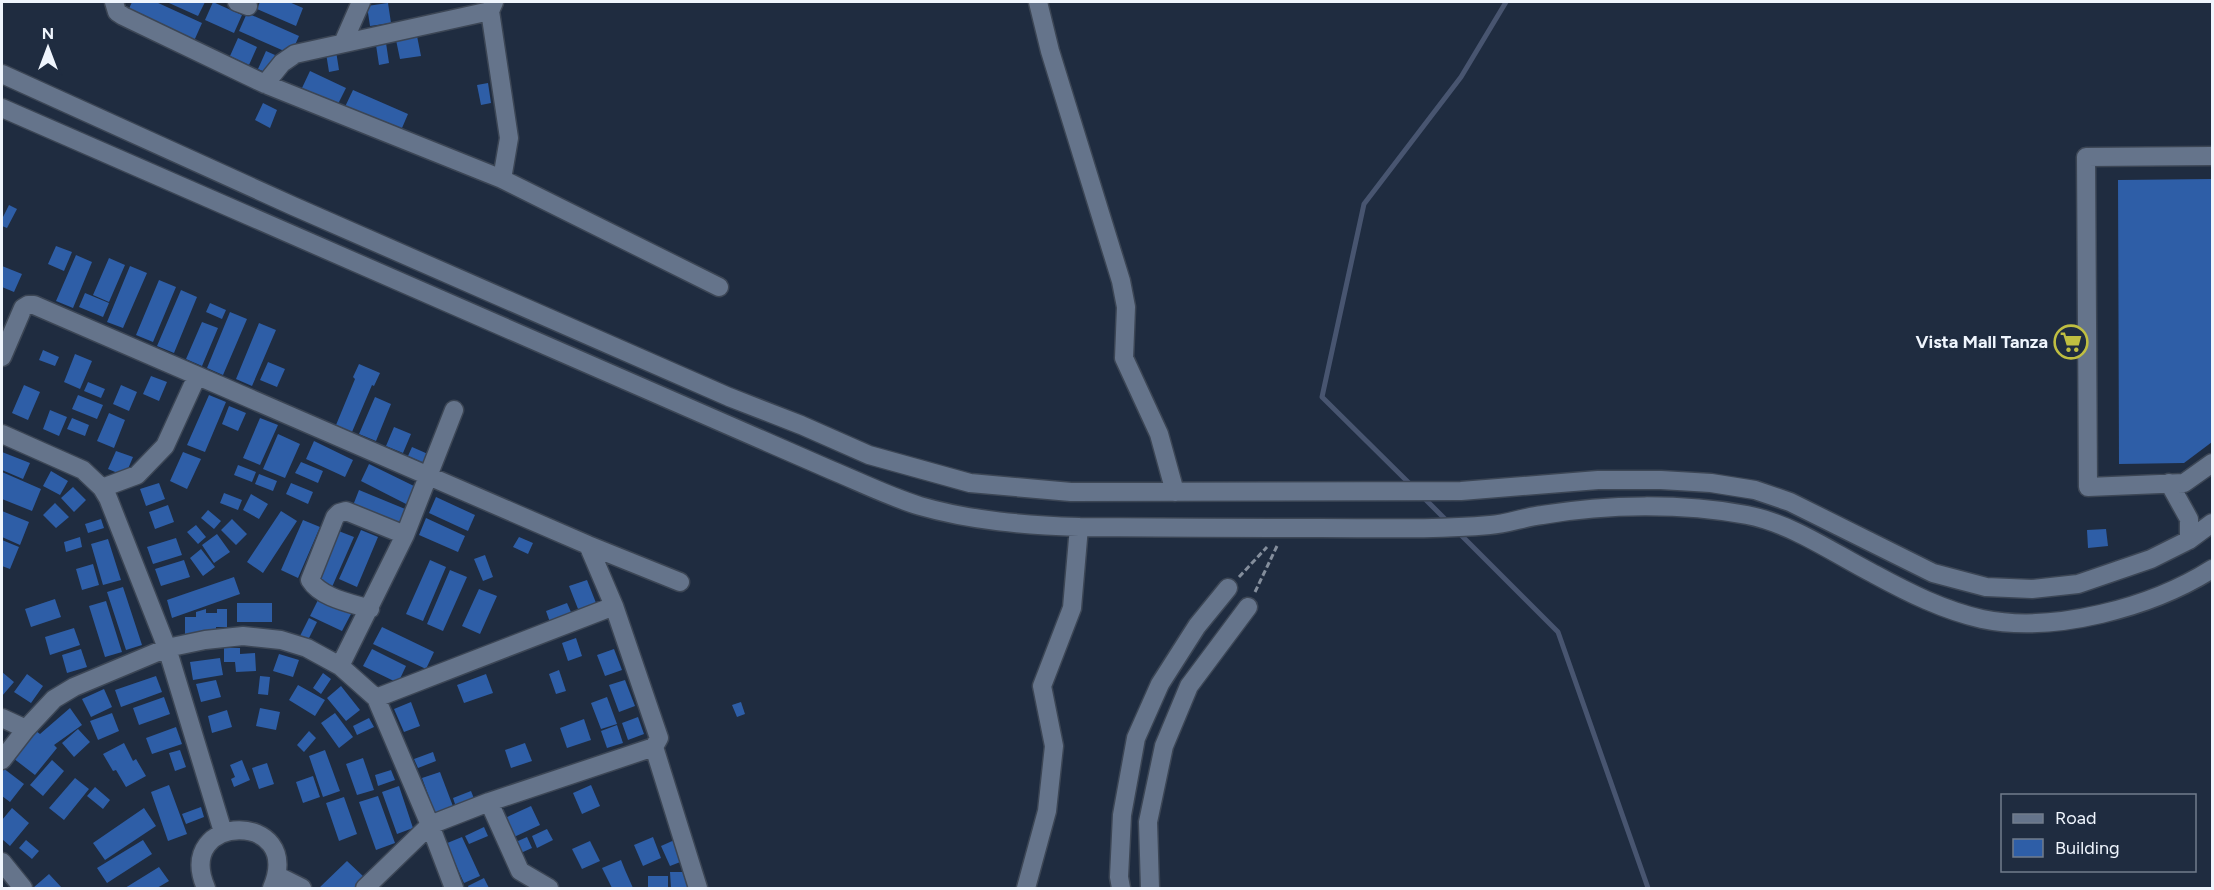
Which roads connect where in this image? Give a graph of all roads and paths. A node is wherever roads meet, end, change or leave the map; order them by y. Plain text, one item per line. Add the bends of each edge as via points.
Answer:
1 (114, 2) edge
2 (1038, 2) edge
3 (355, 6) edge
4 (492, 6) edge
5 (375, 35) junction
6 (344, 43) junction
7 (2, 74) edge
8 (265, 84) junction
9 (2, 108) edge
10 (2212, 156) edge
11 (502, 179) junction
12 (293, 206) junction
13 (280, 231) junction
14 (719, 286) dead end
15 (2, 357) edge
16 (197, 376) junction
17 (454, 410) dead end
18 (2, 434) edge
19 (2212, 464) edge
20 (430, 477) junction
21 (2169, 483) junction
22 (102, 488) junction
23 (1175, 492) junction
24 (2212, 523) edge
25 (1079, 527) junction
26 (1285, 528) junction
27 (405, 535) junction
28 (2190, 540) junction
29 (588, 545) junction
30 (1882, 548) junction
31 (2212, 569) edge
32 (1870, 572) junction
33 (680, 582) dead end
34 (1228, 588) joint
35 (614, 606) junction
36 (1248, 607) joint
37 (370, 609) junction
38 (167, 648) junction
39 (340, 666) junction
40 (376, 698) junction
41 (2, 718) edge
42 (26, 729) junction
43 (654, 747) junction
44 (2, 760) edge
45 (489, 802) junction
46 (430, 825) junction
47 (223, 832) junction
48 (2, 862) edge
49 (275, 882) edge
50 (23, 888) edge
51 (206, 888) edge
52 (302, 888) edge
53 (365, 888) edge
54 (454, 888) edge
55 (549, 888) edge
56 (698, 888) edge
57 (1026, 888) edge
58 (1121, 888) edge
59 (1150, 888) edge

1 - 8 street via 123,16
2 - 23 street via 1121,281 1126,307 1124,358 1159,434
3 - 5 street via 362,24
3 - 6 street
4 - 5 street
4 - 11 street via 509,138
5 - 6 street
6 - 8 street via 288,57
7 - 12 street
8 - 11 street
9 - 13 street
10 - 21 street via 2086,157 2088,487
11 - 14 street
12 - 13 street
12 - 23 street via 869,455 970,483 1071,492
13 - 25 street via 919,506 971,518
15 - 16 street via 23,308 34,305
16 - 20 street
16 - 22 street via 165,446 137,475
17 - 20 street
18 - 22 street via 83,470
19 - 21 street via 2184,483
20 - 27 street
20 - 29 street
21 - 28 street via 2189,519
22 - 38 street
23 - 30 street via 1461,491 1598,480 1711,483 1755,490 1790,502
24 - 28 street
25 - 26 street
25 - 57 street via 1072,608 1042,686 1054,746 1047,811
26 - 32 street via 1493,525 1541,514 1600,509 1710,510 1782,526
26 - 34 path
26 - 36 path
27 - 37 street
27 - 37 street via 346,511 335,517 310,575 311,582 330,596
28 - 30 street via 2151,559 2078,584 2032,589 1986,587 1933,573
29 - 33 street
29 - 35 street
30 - 32 street
31 - 32 street via 2122,609 2031,624 1983,619 1926,602
34 - 58 street via 1197,626 1160,684 1136,738 1122,814
35 - 40 street
35 - 43 street via 659,738
36 - 59 street via 1189,686 1164,746 1148,822
37 - 39 street
38 - 39 street via 243,636 281,640 307,648
38 - 42 street via 74,687 54,699
38 - 47 street
39 - 40 street
40 - 46 street
41 - 42 street
42 - 44 street
43 - 45 street
43 - 56 street
45 - 46 street
45 - 55 street via 520,871
46 - 53 street
46 - 54 street
47 - 49 street via 251,831 264,838 278,862
47 - 51 street via 210,842 202,856 200,872
48 - 50 street
49 - 52 street

